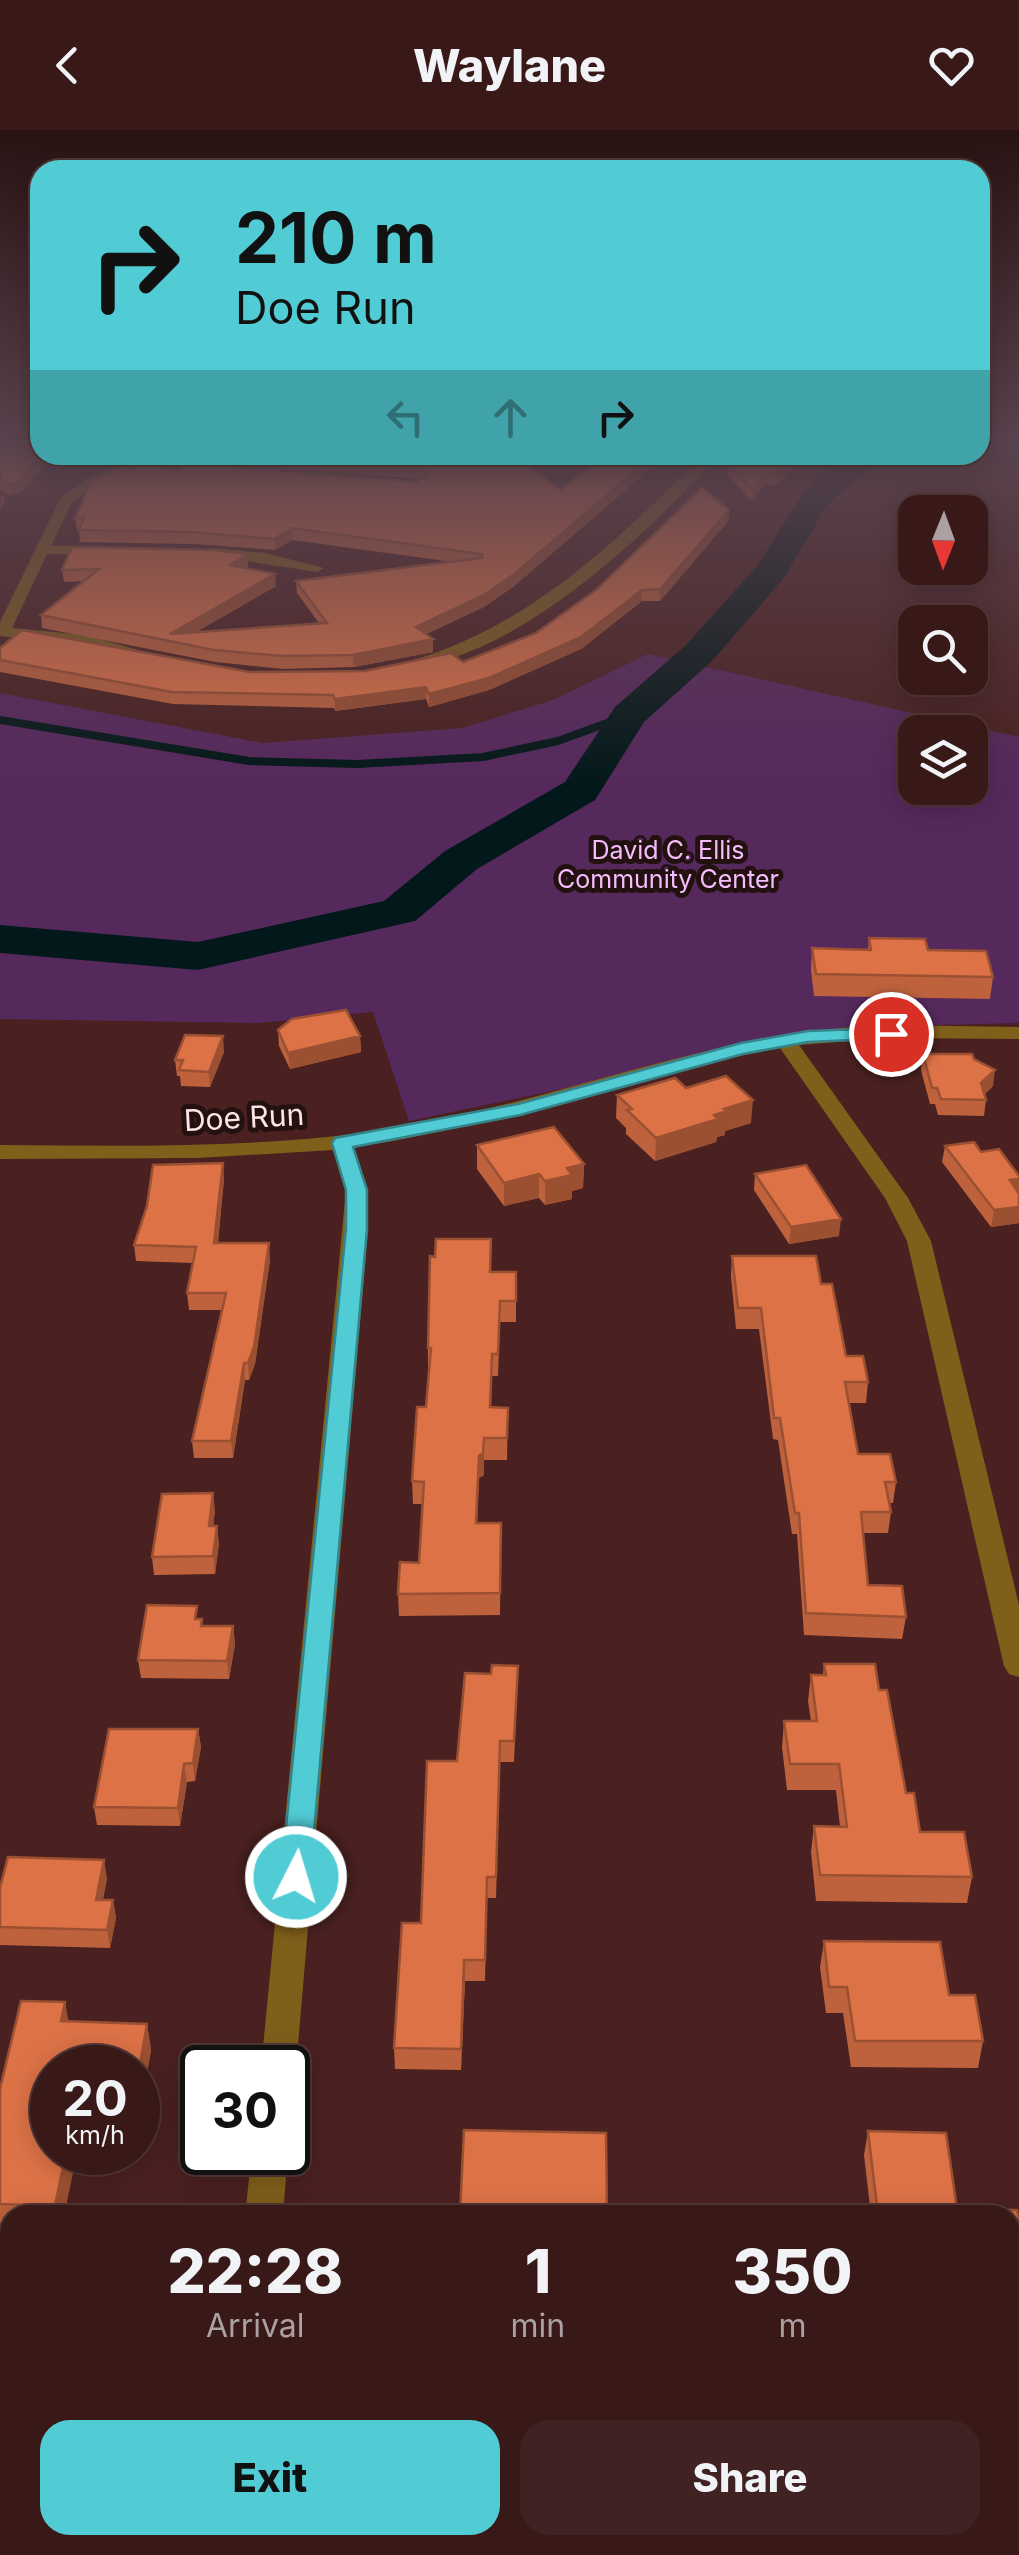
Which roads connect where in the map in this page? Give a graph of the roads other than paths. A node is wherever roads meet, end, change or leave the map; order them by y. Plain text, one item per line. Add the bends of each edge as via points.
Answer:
1 (39, 558) edge
2 (271, 558) edge
3 (602, 558) edge
4 (317, 568) dead end
5 (2, 631) edge
6 (149, 657) edge
7 (406, 666) edge
8 (1019, 1033) edge
9 (786, 1041) junction
10 (342, 1143) junction
11 (0, 1152) edge
12 (1019, 1666) edge
13 (280, 2045) edge
14 (268, 2175) edge
15 (265, 2205) edge

1 - 5 street
2 - 4 street
3 - 7 street via 512,627 470,648
5 - 6 street via 85,640
8 - 9 street, Doe Run
9 - 10 street, Doe Run via 520,1109
9 - 12 street via 919,1241
10 - 11 street, Doe Run via 231,1151
10 - 13 street via 357,1190 356,1229
14 - 15 street

